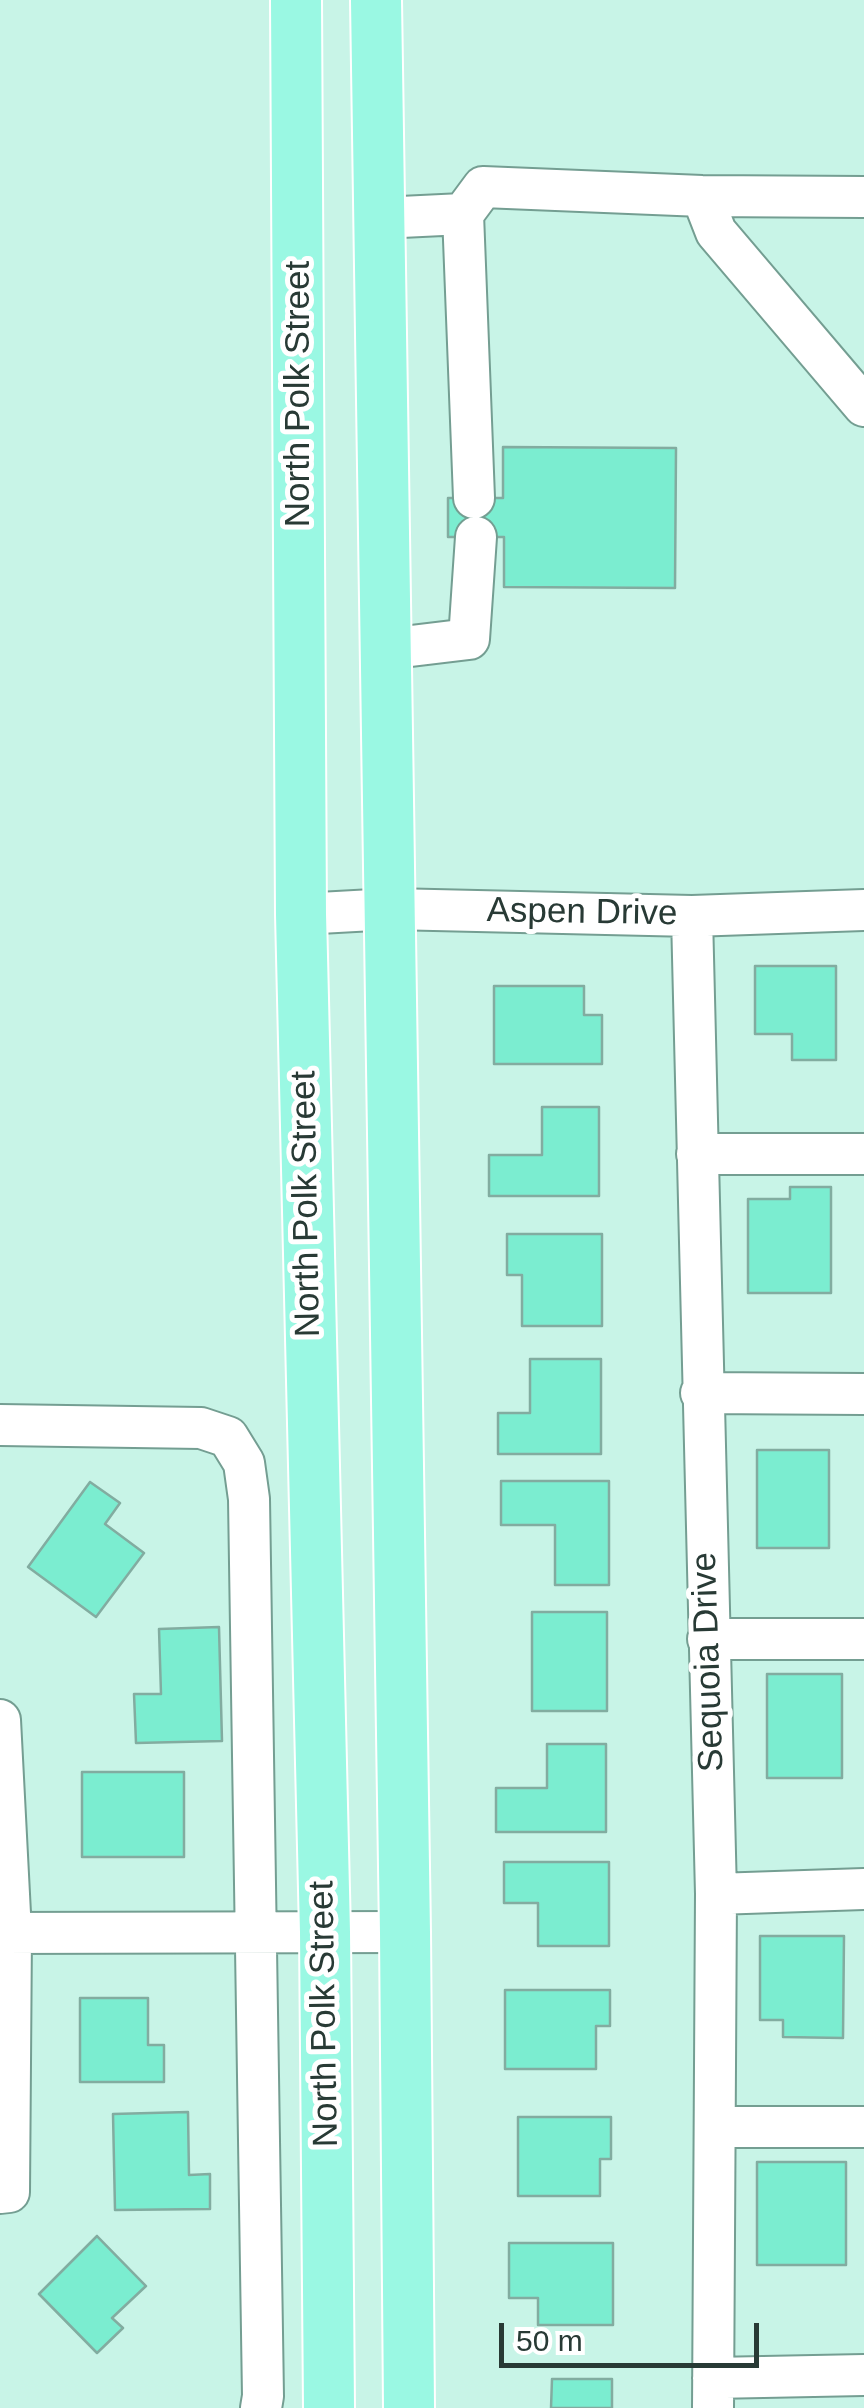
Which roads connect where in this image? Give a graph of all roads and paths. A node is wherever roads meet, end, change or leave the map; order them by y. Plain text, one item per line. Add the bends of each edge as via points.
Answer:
1 (296, 0) edge
2 (376, 0) edge
3 (702, 196) junction
4 (864, 197) edge
5 (463, 214) junction
6 (380, 218) junction
7 (864, 406) edge
8 (386, 649) junction
9 (391, 909) junction
10 (864, 910) edge
11 (301, 914) junction
12 (692, 916) junction
13 (696, 1154) junction
14 (864, 1154) edge
15 (701, 1393) junction
16 (864, 1394) edge
17 (0, 1425) edge
18 (708, 1639) junction
19 (864, 1639) edge
20 (0, 1720) edge
21 (864, 1889) edge
22 (716, 1894) junction
23 (256, 1932) junction
24 (325, 1932) junction
25 (405, 1932) junction
26 (6, 1933) edge
27 (864, 2127) edge
28 (715, 2128) junction
29 (0, 2193) edge
30 (864, 2375) edge
31 (713, 2393) edge
32 (260, 2408) edge
33 (329, 2408) edge
34 (408, 2408) edge

1 - 11 main road, North Polk Street
2 - 6 main road
3 - 4 street
3 - 5 street via 484,187
3 - 7 street via 716,232
5 - 6 street
5 - 8 street via 475,517 469,639
6 - 8 main road
8 - 9 main road
9 - 11 street, Aspen Drive
9 - 12 street, Aspen Drive
9 - 25 main road
10 - 12 street, Aspen Drive
11 - 24 main road, North Polk Street
12 - 13 street, Sequoia Drive
13 - 14 street
13 - 15 street, Sequoia Drive
15 - 16 street
15 - 18 street, Sequoia Drive
17 - 23 street via 201,1428 228,1437 237,1448 249,1499
18 - 19 street
18 - 22 street, Sequoia Drive
20 - 26 street
21 - 22 street
22 - 28 street, Sequoia Drive
23 - 24 street
23 - 26 street
23 - 32 street
24 - 25 street
24 - 33 main road, North Polk Street
25 - 34 main road
26 - 29 street via 8,2192
27 - 28 street
28 - 31 street, Sequoia Drive
30 - 31 street

